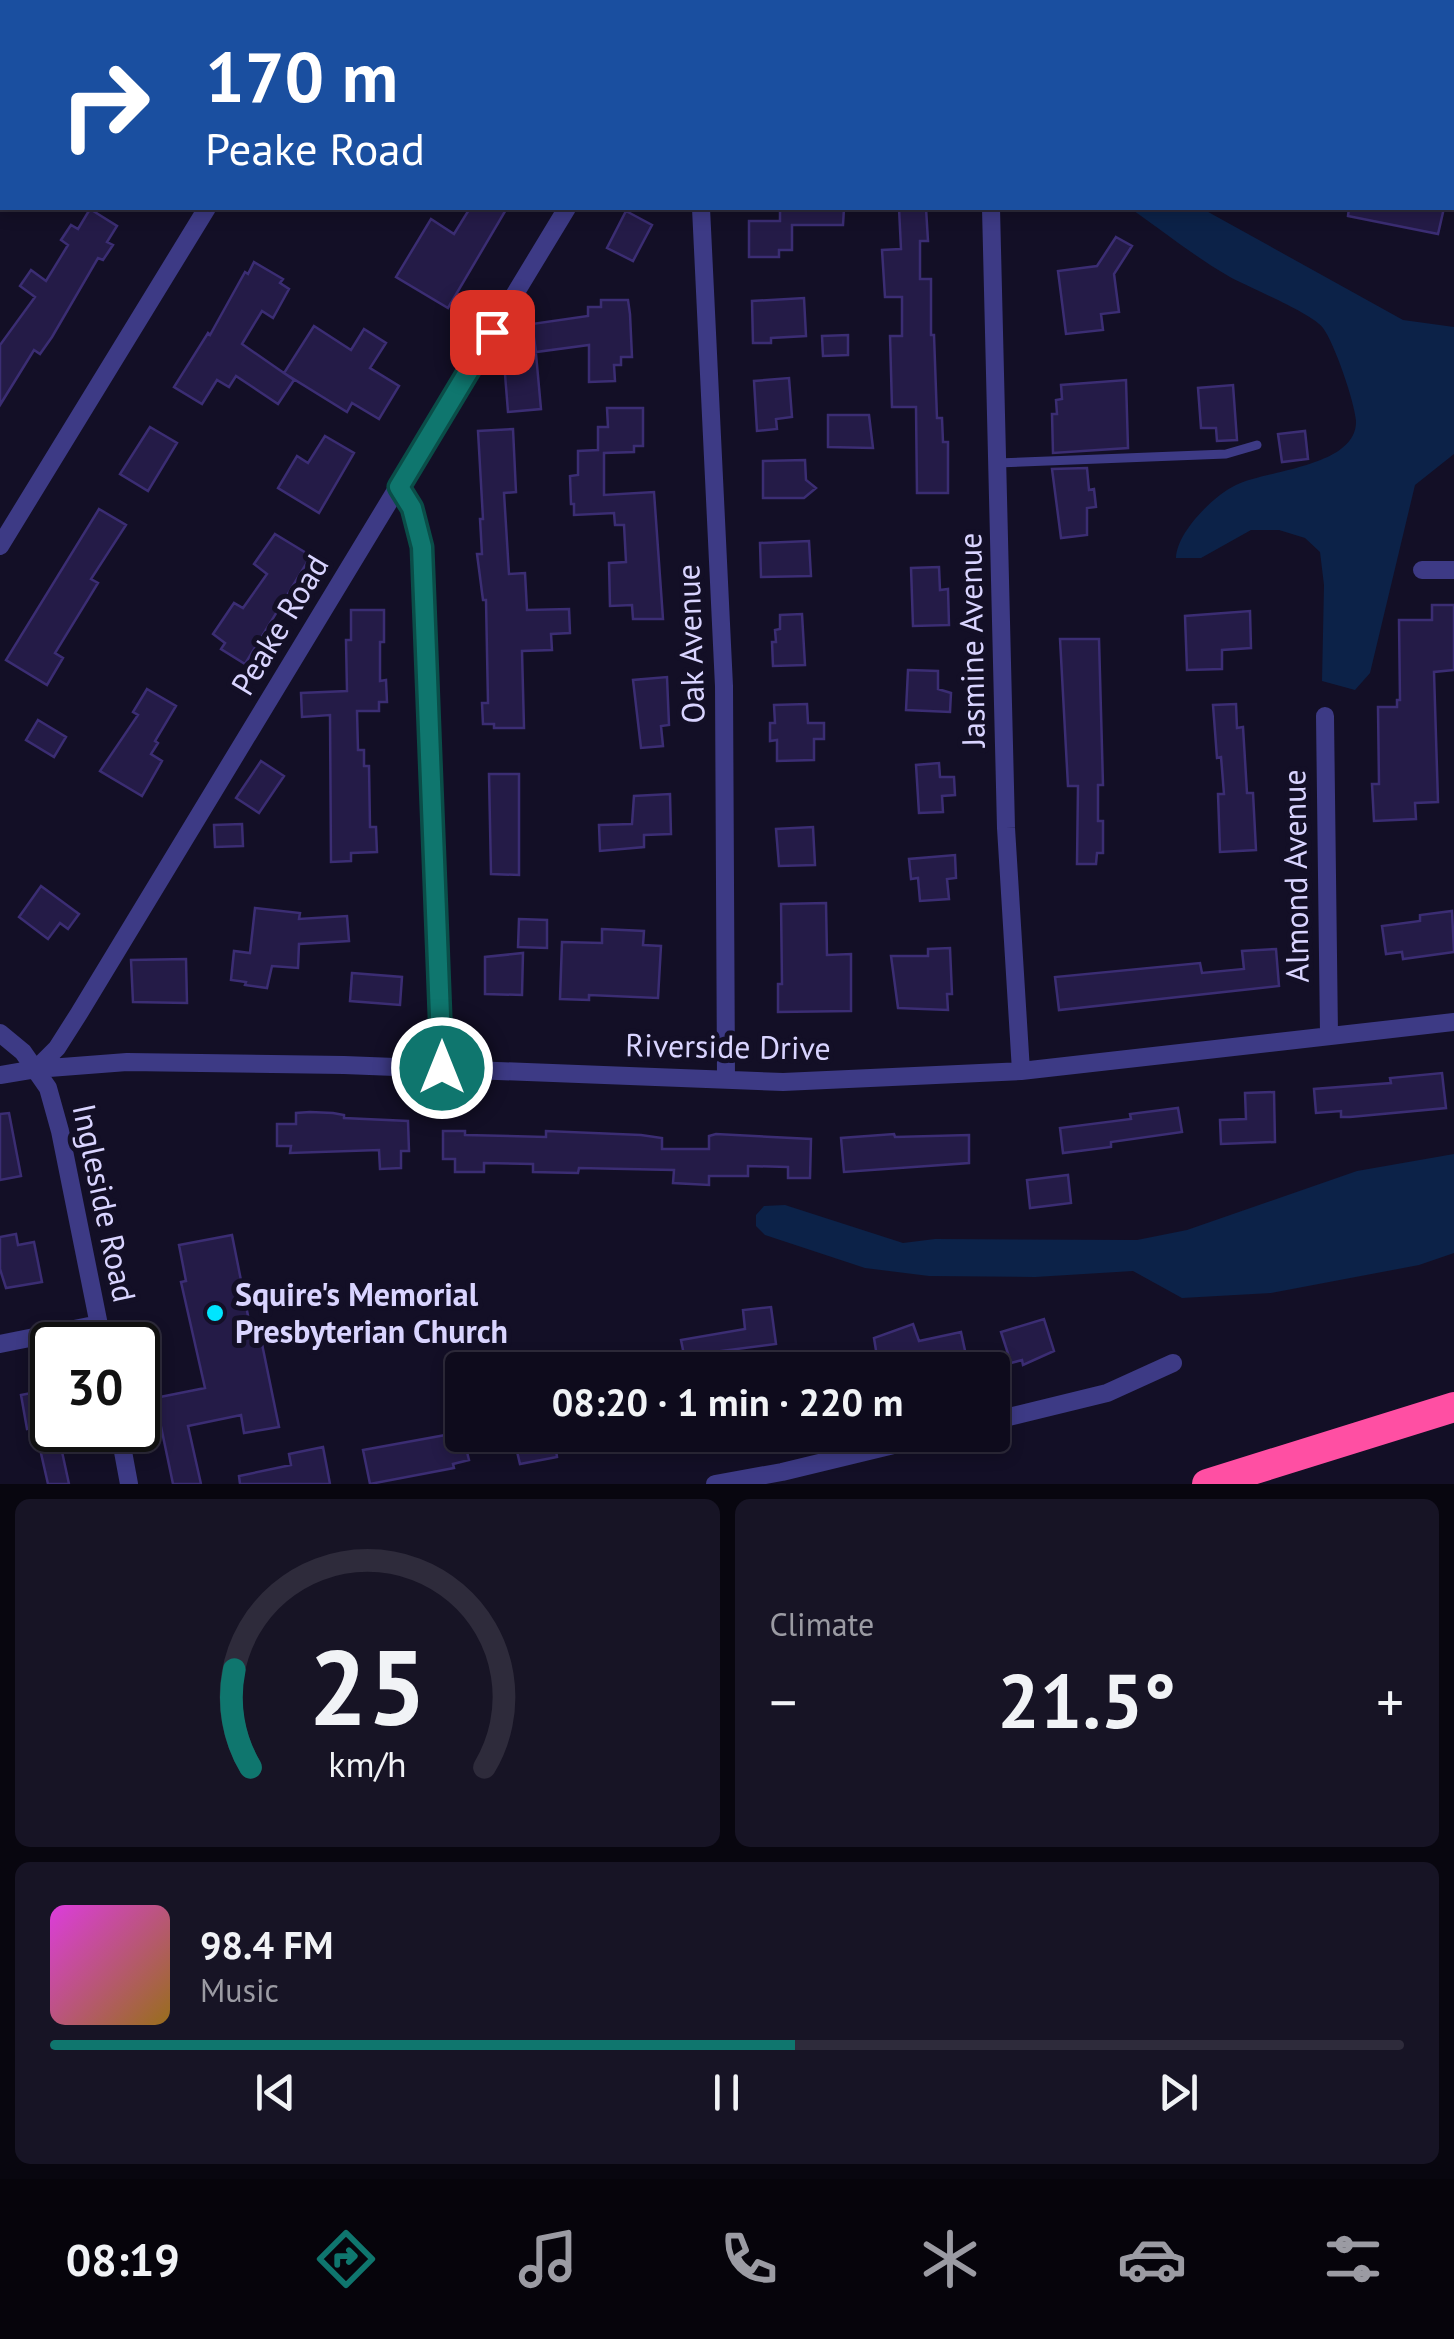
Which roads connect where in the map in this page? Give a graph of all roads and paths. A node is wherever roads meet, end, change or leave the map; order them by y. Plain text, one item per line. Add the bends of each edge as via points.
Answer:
1 (206, 210) edge
2 (566, 210) edge
3 (701, 210) edge
4 (991, 210) edge
5 (1256, 446) dead end
6 (998, 463) junction
7 (399, 487) junction
8 (0, 546) edge
9 (1422, 570) dead end
10 (1454, 570) edge
11 (1324, 716) dead end
12 (1454, 1022) edge
13 (0, 1033) edge
14 (1330, 1035) junction
15 (36, 1068) junction
16 (442, 1068) junction
17 (1021, 1071) junction
18 (0, 1075) edge
19 (726, 1079) junction
20 (99, 1322) edge
21 (30, 1338) edge
22 (0, 1344) edge
23 (1173, 1363) dead end
24 (1454, 1408) edge
25 (1010, 1417) edge
26 (123, 1452) edge
27 (865, 1452) edge
28 (129, 1484) edge
29 (715, 1484) edge
30 (1207, 1484) edge

1 - 8 street
2 - 7 street, Peake Road
3 - 19 street, Oak Avenue via 724,686
4 - 6 street, Jasmine Avenue
5 - 6 lane via 1226,454
6 - 17 street, Jasmine Avenue via 1006,828
7 - 15 street, Peake Road via 57,1048
7 - 16 street via 422,547
9 - 10 street
11 - 14 street, Almond Avenue
12 - 14 street, Riverside Drive
13 - 15 street, Ingleside Road
14 - 17 street, Riverside Drive
15 - 16 street, Riverside Drive via 127,1062
15 - 18 street, Riverside Drive
15 - 20 street, Ingleside Road via 60,1131
16 - 19 street, Riverside Drive
17 - 19 street, Riverside Drive
21 - 22 street
23 - 25 street via 1107,1393
24 - 30 highway
26 - 28 street
27 - 29 street

